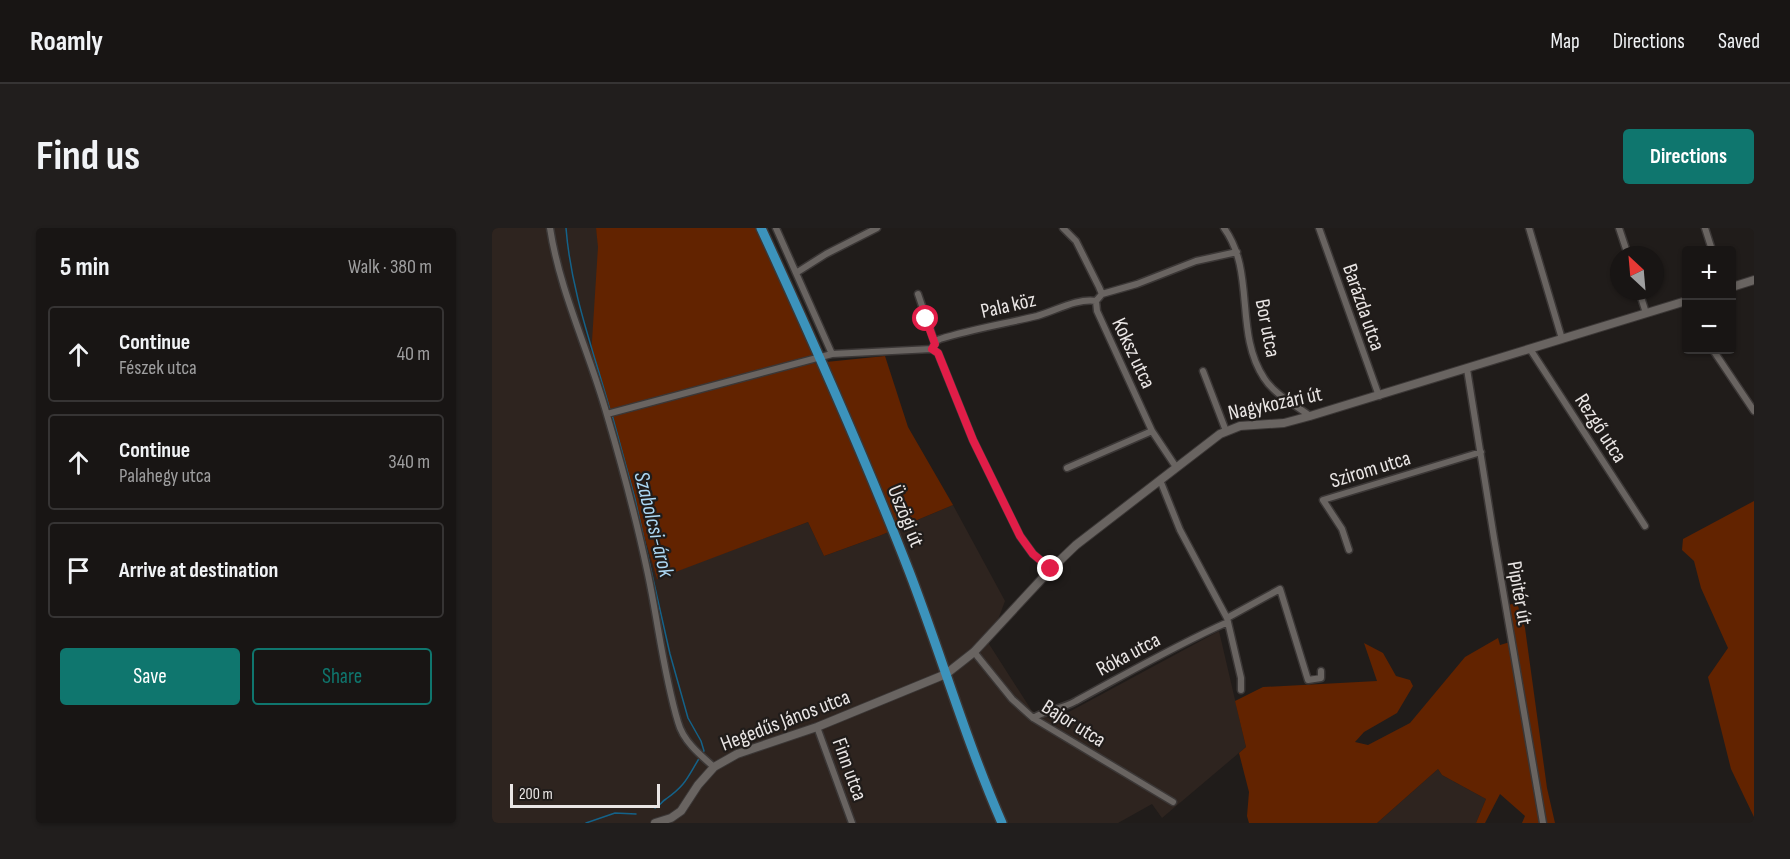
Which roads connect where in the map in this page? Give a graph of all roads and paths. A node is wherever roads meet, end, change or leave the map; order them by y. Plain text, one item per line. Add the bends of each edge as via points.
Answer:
1 (550, 228) edge
2 (761, 228) edge
3 (776, 228) edge
4 (877, 228) edge
5 (1063, 228) edge
6 (1224, 228) edge
7 (1319, 228) edge
8 (1529, 228) edge
9 (1619, 228) edge
10 (1705, 228) edge
11 (1625, 246) edge
12 (1711, 246) edge
13 (1237, 252) junction
14 (796, 273) junction
15 (1754, 280) edge
16 (1736, 285) edge
17 (918, 294) dead end
18 (1102, 294) junction
19 (1642, 300) edge
20 (1096, 301) junction
21 (1682, 305) edge
22 (1646, 313) junction
23 (1562, 339) junction
24 (933, 347) junction
25 (1530, 349) junction
26 (832, 354) junction
27 (1716, 354) edge
28 (820, 357) junction
29 (1467, 369) junction
30 (1203, 370) dead end
31 (1378, 396) junction
32 (1754, 411) edge
33 (610, 413) junction
34 (1310, 416) junction
35 (1152, 431) junction
36 (1226, 431) junction
37 (1481, 452) junction
38 (1176, 467) junction
39 (1067, 468) dead end
40 (1160, 480) junction
41 (1645, 526) dead end
42 (1350, 550) dead end
43 (1051, 569) junction
44 (1228, 620) junction
45 (974, 652) junction
46 (1321, 671) dead end
47 (946, 674) junction
48 (1241, 690) dead end
49 (1033, 718) junction
50 (817, 726) junction
51 (714, 767) junction
52 (1173, 802) dead end
53 (655, 823) edge
54 (852, 823) edge
55 (1002, 823) edge
56 (1543, 823) edge

1 - 33 street via 572,312
2 - 28 main road, Üszögi út
3 - 14 street
4 - 14 street
5 - 18 street, Koksz utca via 1076,241
6 - 13 street, Bor utca
7 - 31 street, Barázda utca
8 - 23 street
9 - 11 street
10 - 12 street
13 - 18 street via 1196,261
13 - 34 street, Bor utca via 1248,329 1259,369 1269,385
14 - 26 street
15 - 16 street
17 - 24 street
18 - 20 street, Koksz utca
19 - 22 street
20 - 24 street, Pala köz via 964,332 940,339
20 - 35 street, Koksz utca via 1097,311
21 - 22 street, Nagykozári út
22 - 23 street, Nagykozári út
23 - 25 street, Nagykozári út
24 - 26 street
24 - 43 street via 1020,536
25 - 29 street, Nagykozári út
25 - 41 street, Rezgő utca
26 - 28 street
27 - 32 street
28 - 33 street
28 - 47 main road, Üszögi út via 909,570
29 - 31 street, Nagykozári út
29 - 37 street, Pipitér út
30 - 36 street
31 - 34 street, Nagykozári út
33 - 51 street via 648,571 678,724
34 - 36 street, Nagykozári út
35 - 38 street, Koksz utca
35 - 39 street
36 - 38 street, Nagykozári út
37 - 42 street, Szirom utca via 1323,500
37 - 56 street, Pipitér út
38 - 40 street, Nagykozári út
40 - 43 street, Nagykozári út
40 - 44 street via 1180,530
43 - 45 street, Nagykozári út
44 - 46 street, Róka utca via 1280,589 1308,680 1321,678
44 - 48 street
44 - 49 street, Róka utca via 1073,703
45 - 47 street, Nagykozári út
45 - 49 street, Bajor utca
47 - 50 street, Hegedűs János utca
47 - 55 main road, Üszögi út
49 - 52 street, Bajor utca
50 - 51 street, Hegedűs János utca via 737,754
50 - 54 street, Finn utca
51 - 53 street, Hegedűs János utca via 681,811

